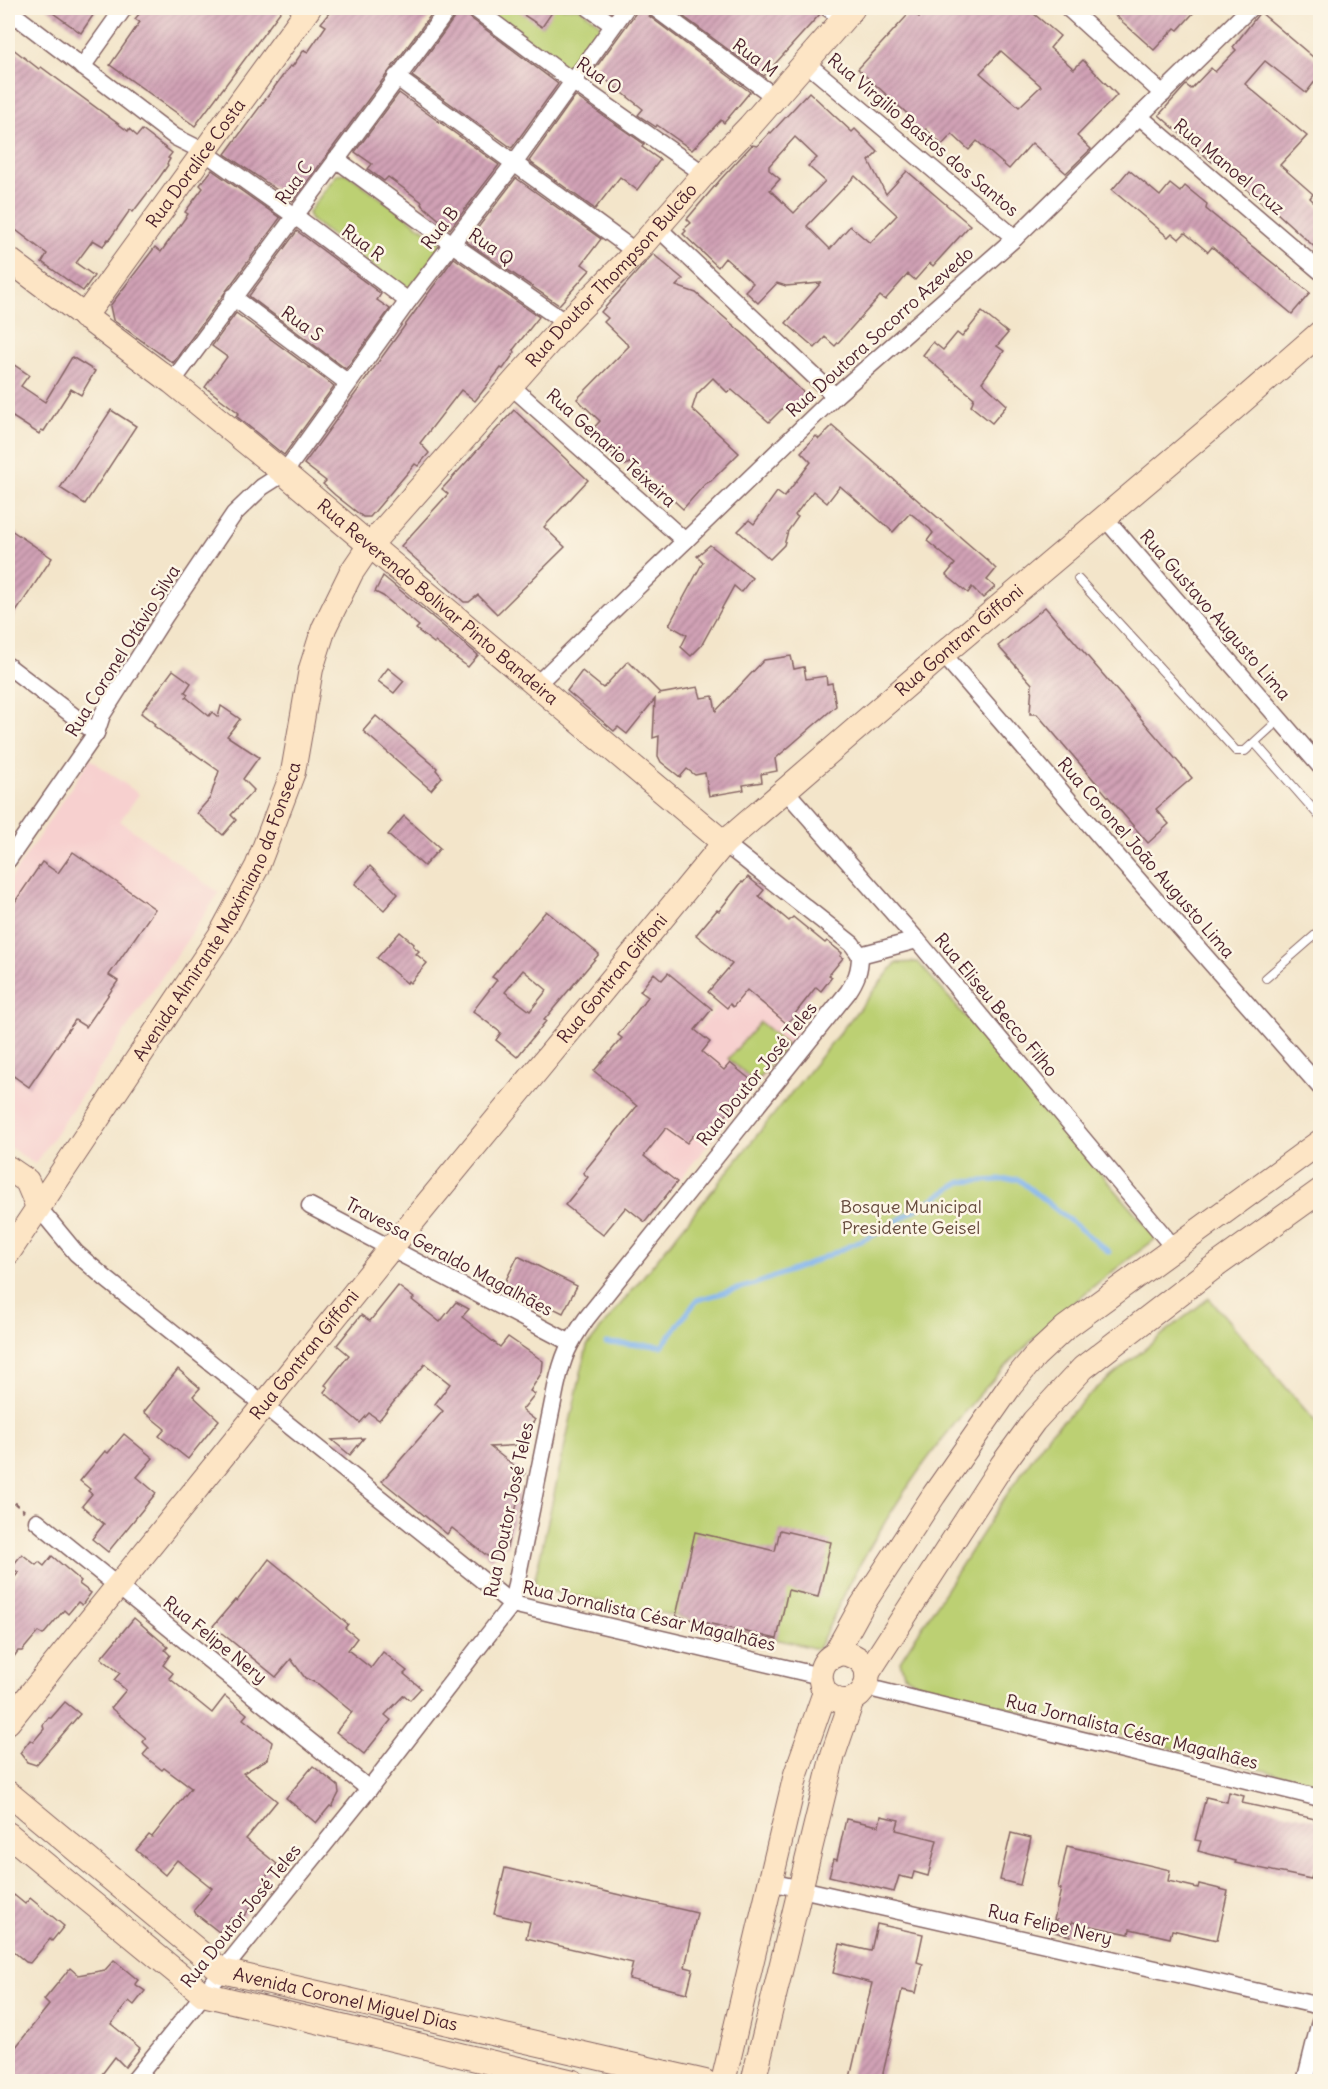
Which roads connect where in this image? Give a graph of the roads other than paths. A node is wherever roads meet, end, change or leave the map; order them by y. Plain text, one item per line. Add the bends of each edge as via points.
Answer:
1 (124, 8) edge
2 (309, 8) edge
3 (449, 8) edge
4 (474, 8) edge
5 (589, 8) edge
6 (626, 8) edge
7 (655, 8) edge
8 (1068, 8) edge
9 (1250, 8) edge
10 (8, 10) edge
11 (841, 11) edge
12 (613, 25) junction
13 (805, 62) junction
14 (82, 67) junction
15 (396, 76) junction
16 (572, 81) junction
17 (1163, 94) junction
18 (775, 98) junction
19 (1140, 117) junction
20 (203, 151) junction
21 (336, 159) junction
22 (515, 162) junction
23 (704, 174) junction
24 (294, 216) junction
25 (657, 227) junction
26 (1015, 238) junction
27 (453, 244) junction
28 (636, 252) junction
29 (8, 259) edge
30 (1320, 271) edge
31 (233, 297) junction
32 (408, 301) junction
33 (84, 317) junction
34 (566, 323) junction
35 (1320, 333) edge
36 (172, 382) junction
37 (348, 383) junction
38 (510, 385) junction
39 (835, 396) junction
40 (284, 473) junction
41 (1104, 517) junction
42 (685, 541) junction
43 (370, 545) junction
44 (1078, 579) dead end
45 (943, 654) junction
46 (8, 666) edge
47 (536, 685) junction
48 (1280, 719) junction
49 (96, 733) junction
50 (1255, 743) junction
51 (1320, 766) edge
52 (785, 790) junction
53 (1320, 817) edge
54 (724, 843) junction
55 (8, 860) edge
56 (1320, 931) edge
57 (917, 940) junction
58 (860, 956) junction
59 (1266, 978) dead end
60 (1320, 1087) edge
61 (1320, 1142) edge
62 (8, 1168) edge
63 (1261, 1186) junction
64 (1320, 1191) edge
65 (310, 1206) dead end
66 (38, 1207) junction
67 (1285, 1216) junction
68 (1182, 1243) junction
69 (390, 1249) junction
70 (8, 1253) edge
71 (1210, 1270) junction
72 (569, 1342) junction
73 (264, 1407) junction
74 (37, 1521) road end
75 (118, 1587) junction
76 (512, 1604) junction
77 (834, 1656) junction
78 (822, 1684) junction
79 (862, 1687) junction
80 (8, 1722) edge
81 (369, 1789) junction
82 (8, 1793) edge
83 (1320, 1798) edge
84 (8, 1834) edge
85 (770, 1882) junction
86 (799, 1889) junction
87 (222, 1971) junction
88 (203, 1994) junction
89 (1320, 2006) edge
90 (1320, 2021) edge
91 (464, 2026) junction
92 (458, 2054) junction
93 (133, 2082) edge
94 (573, 2082) edge
95 (705, 2082) edge
96 (723, 2082) edge
97 (753, 2082) edge
98 (1305, 2082) edge

1 - 14 street
2 - 20 main road, Rua Doralice Costa
3 - 15 street, Rua C
4 - 16 street, Rua O
5 - 12 street
6 - 12 street, Rua B
7 - 18 street, Rua M
8 - 17 street
9 - 17 street, Rua Doutora Socorro Azevedo
10 - 14 street, Rua R
11 - 13 main road, Rua Doutor Thompson Bulcão
12 - 16 street, Rua B
13 - 18 main road, Rua Doutor Thompson Bulcão
13 - 26 street, Rua Virgilio Bastos dos Santos
14 - 20 street, Rua R via 174,137
15 - 21 street, Rua C
15 - 22 street
16 - 22 street, Rua B
16 - 23 street, Rua O
17 - 19 street, Rua Doutora Socorro Azevedo
18 - 23 main road, Rua Doutor Thompson Bulcão
19 - 26 street, Rua Doutora Socorro Azevedo
19 - 30 street, Rua Manoel Cruz
20 - 24 street, Rua R
20 - 33 main road, Rua Doralice Costa
21 - 24 street, Rua C
21 - 27 street, Rua Q
22 - 27 street, Rua B
22 - 28 street
23 - 25 main road, Rua Doutor Thompson Bulcão
24 - 31 street, Rua C
24 - 32 street, Rua R
25 - 28 main road, Rua Doutor Thompson Bulcão
25 - 39 street
26 - 39 street, Rua Doutora Socorro Azevedo
27 - 32 street, Rua B
27 - 34 street, Rua Q
28 - 34 main road, Rua Doutor Thompson Bulcão
29 - 33 main road, Rua Reverendo Bolivar Pinto Bandeira
31 - 36 street, Rua C
31 - 37 street, Rua S
32 - 37 street, Rua B
33 - 36 main road, Rua Reverendo Bolivar Pinto Bandeira
34 - 38 main road, Rua Doutor Thompson Bulcão
35 - 41 main road, Rua Gontran Giffoni
36 - 40 main road, Rua Reverendo Bolivar Pinto Bandeira
37 - 40 street, Rua B
38 - 42 street, Rua Genario Teixeira
38 - 43 main road, Rua Doutor Thompson Bulcão
39 - 42 street, Rua Doutora Socorro Azevedo
40 - 43 main road, Rua Reverendo Bolivar Pinto Bandeira
40 - 49 street, Rua Coronel Otávio Silva via 262,487 234,514 102,715
41 - 45 main road, Rua Gontran Giffoni
41 - 48 street, Rua Gustavo Augusto Lima
42 - 47 street, Rua Doutora Socorro Azevedo
43 - 47 main road, Rua Reverendo Bolivar Pinto Bandeira
43 - 66 main road, Avenida Almirante Maximiano da Fonseca via 351,573 324,628 311,669 293,772 257,867 221,934
44 - 50 lane via 1232,747 1241,752
45 - 52 main road, Rua Gontran Giffoni
45 - 60 street, Rua Coronel João Augusto Lima
46 - 49 street
47 - 54 main road, Rua Reverendo Bolivar Pinto Bandeira
48 - 50 lane
48 - 51 street, Rua Gustavo Augusto Lima
49 - 55 street, Rua Coronel Otávio Silva
50 - 53 lane
52 - 54 main road, Rua Gontran Giffoni
52 - 57 street, Rua Eliseu Becco Filho
54 - 58 street, Rua Reverendo Bolivar Pinto Bandeira via 852,944
54 - 69 main road, Rua Gontran Giffoni
56 - 59 lane
57 - 58 street
57 - 68 street, Rua Eliseu Becco Filho
58 - 72 street, Rua Doutor José Teles via 860,969 848,992
61 - 63 main road
62 - 66 main road via 27,1181
63 - 67 main road
63 - 68 main road
64 - 67 main road
65 - 69 street, Travessa Geraldo Magalhães
66 - 70 main road, Avenida Almirante Maximiano da Fonseca
66 - 73 street, Rua Jornalista César Magalhães via 76,1253
67 - 71 main road
68 - 71 main road
68 - 77 main road via 1065,1328 1035,1356 934,1495
69 - 72 street, Travessa Geraldo Magalhães
69 - 73 main road, Rua Gontran Giffoni
71 - 79 main road via 1083,1368 1034,1421
72 - 76 street, Rua Doutor José Teles via 562,1359
73 - 75 main road, Rua Gontran Giffoni
73 - 76 street, Rua Jornalista César Magalhães
74 - 75 street, Rua Felipe Nery
75 - 80 main road, Rua Gontran Giffoni
75 - 81 street, Rua Felipe Nery
76 - 78 street, Rua Jornalista César Magalhães
76 - 81 street, Rua Doutor José Teles
77 - 78 main road via 824,1663
77 - 79 main road via 846,1653 865,1666
78 - 79 main road via 837,1701 845,1702
78 - 85 main road
79 - 83 street, Rua Jornalista César Magalhães
79 - 86 main road via 833,1755
81 - 87 street, Rua Doutor José Teles
82 - 87 main road, Avenida Coronel Miguel Dias
84 - 88 main road, Avenida Coronel Miguel Dias
85 - 86 street, Rua Felipe Nery
85 - 96 main road
86 - 89 street, Rua Felipe Nery
86 - 97 main road
87 - 88 street, Rua Doutor José Teles
87 - 91 main road, Avenida Coronel Miguel Dias
88 - 92 main road, Avenida Coronel Miguel Dias
88 - 93 street, Rua Doutor José Teles
90 - 98 street
91 - 92 main road
91 - 95 main road, Avenida Coronel Miguel Dias
92 - 94 main road, Avenida Coronel Miguel Dias

